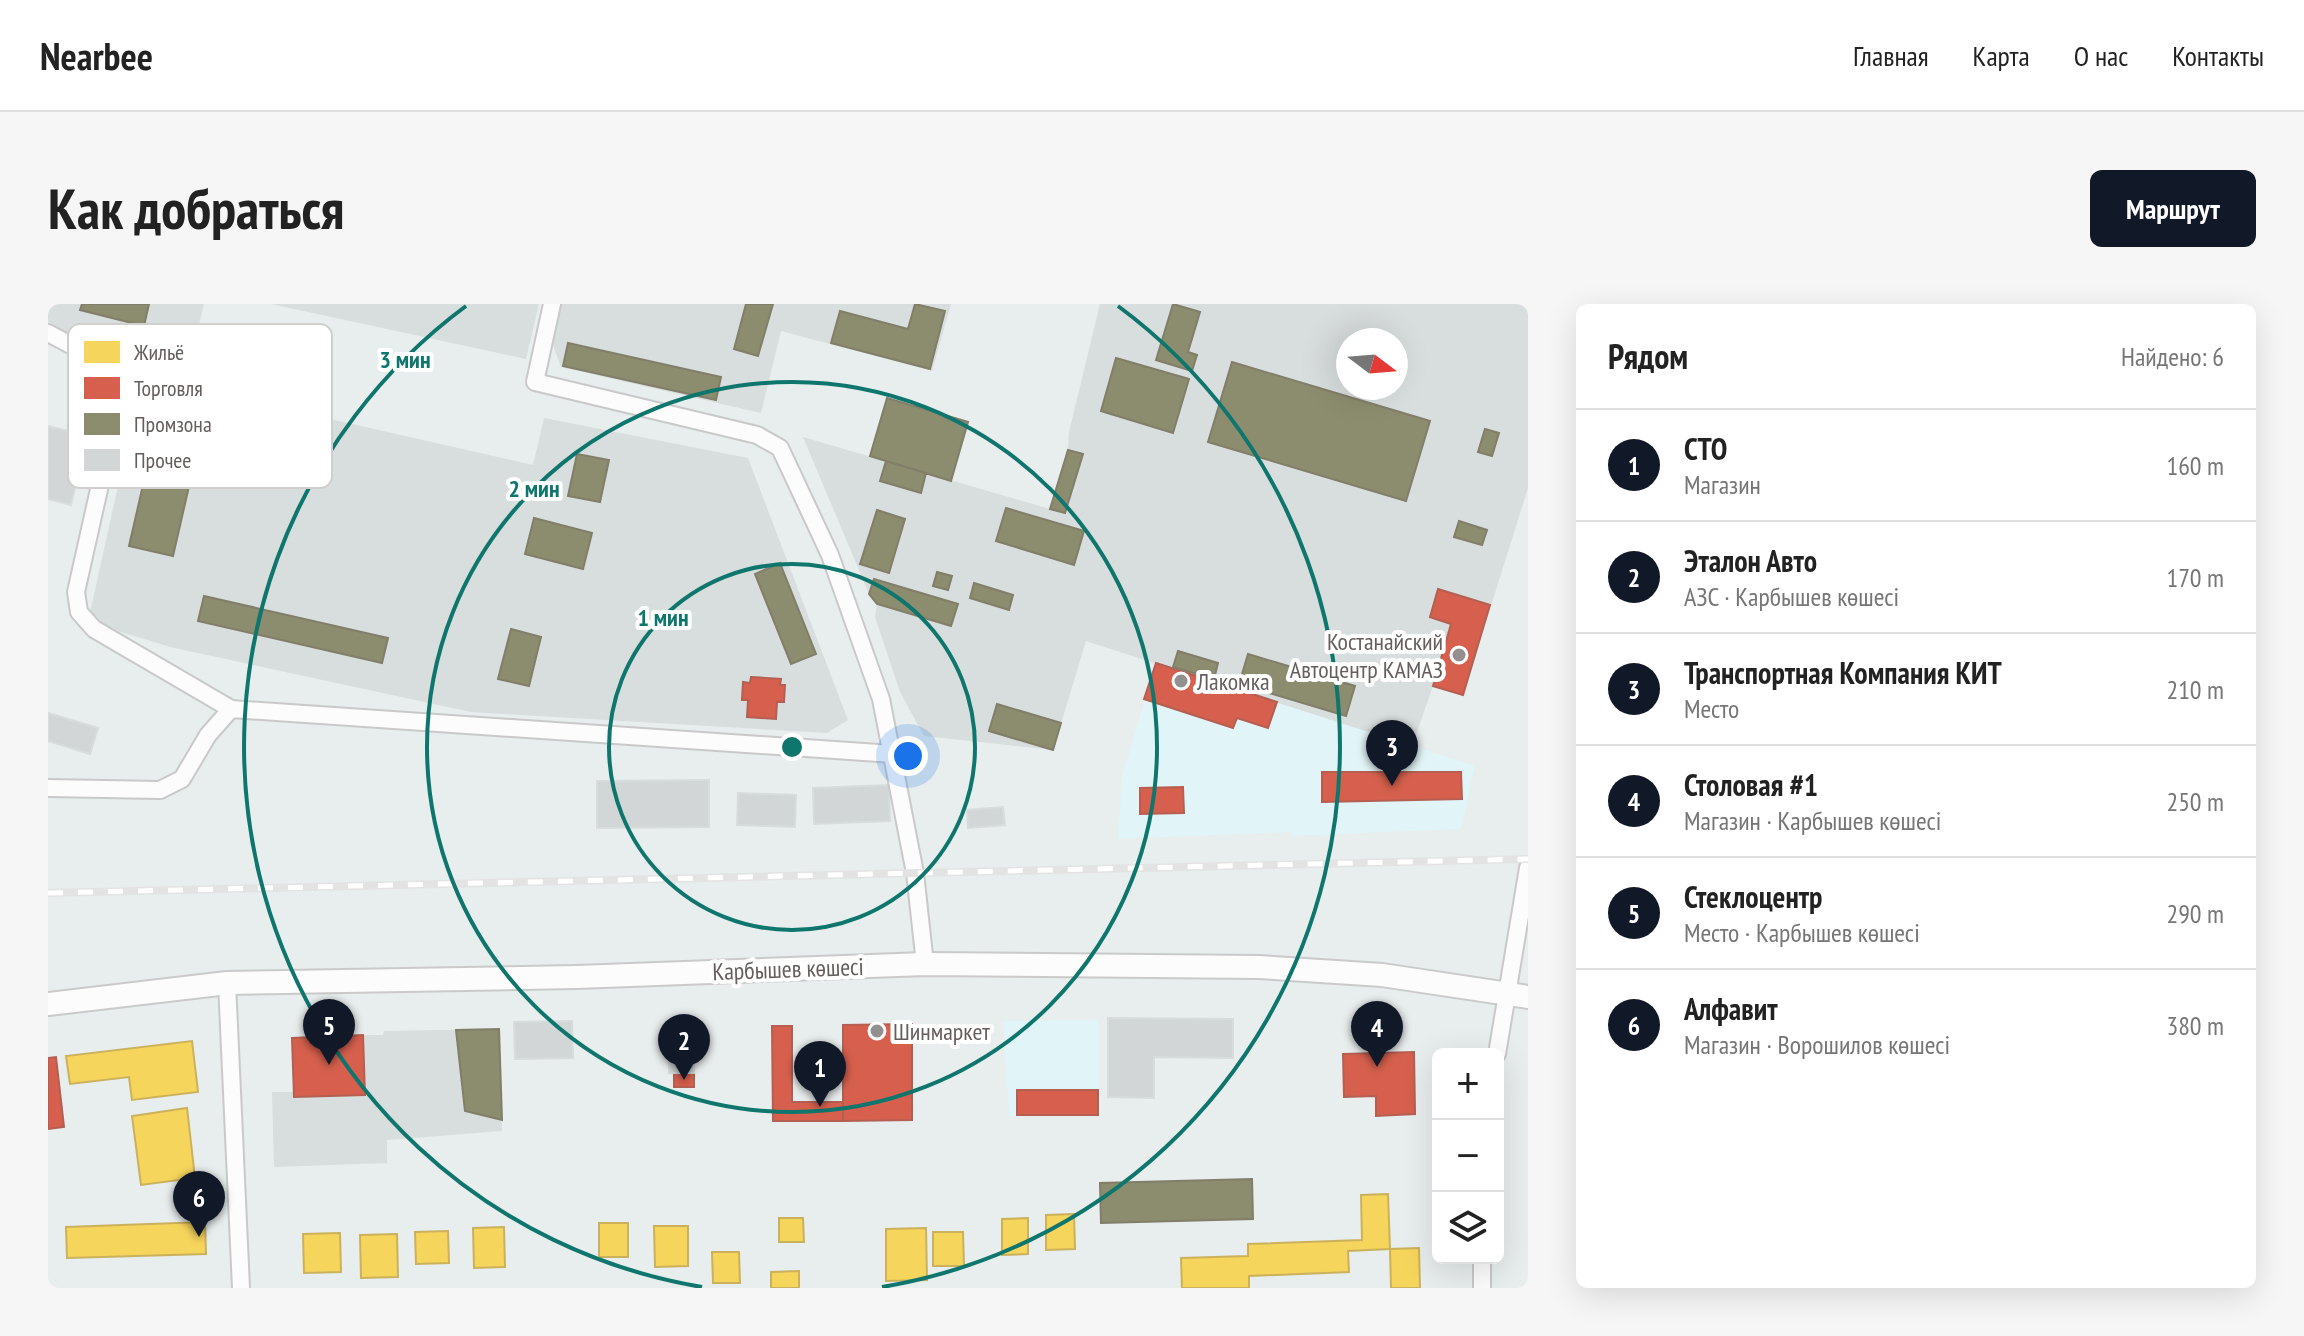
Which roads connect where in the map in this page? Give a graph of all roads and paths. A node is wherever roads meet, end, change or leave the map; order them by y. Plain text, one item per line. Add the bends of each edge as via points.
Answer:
1 (552, 304) edge
2 (48, 333) edge
3 (68, 344) edge
4 (99, 488) edge
5 (231, 709) junction
6 (893, 754) junction
7 (48, 788) edge
8 (1528, 868) edge
9 (925, 964) junction
10 (227, 983) junction
11 (1517, 995) edge
12 (48, 1004) edge
13 (1499, 1048) edge
14 (1482, 1264) edge
15 (241, 1288) edge
16 (1482, 1288) edge

1 - 6 street via 535,382 757,435 780,448 830,555 881,699
2 - 3 street
4 - 5 street via 76,592 79,612 94,629
5 - 6 street
5 - 7 street via 182,779 160,790
6 - 9 street
8 - 11 street
9 - 10 main road, Карбышев көшесі
9 - 11 main road, Карбышев көшесі via 1259,967 1382,975
10 - 12 main road, Карбышев көшесі
10 - 15 street
11 - 13 street
14 - 16 street

